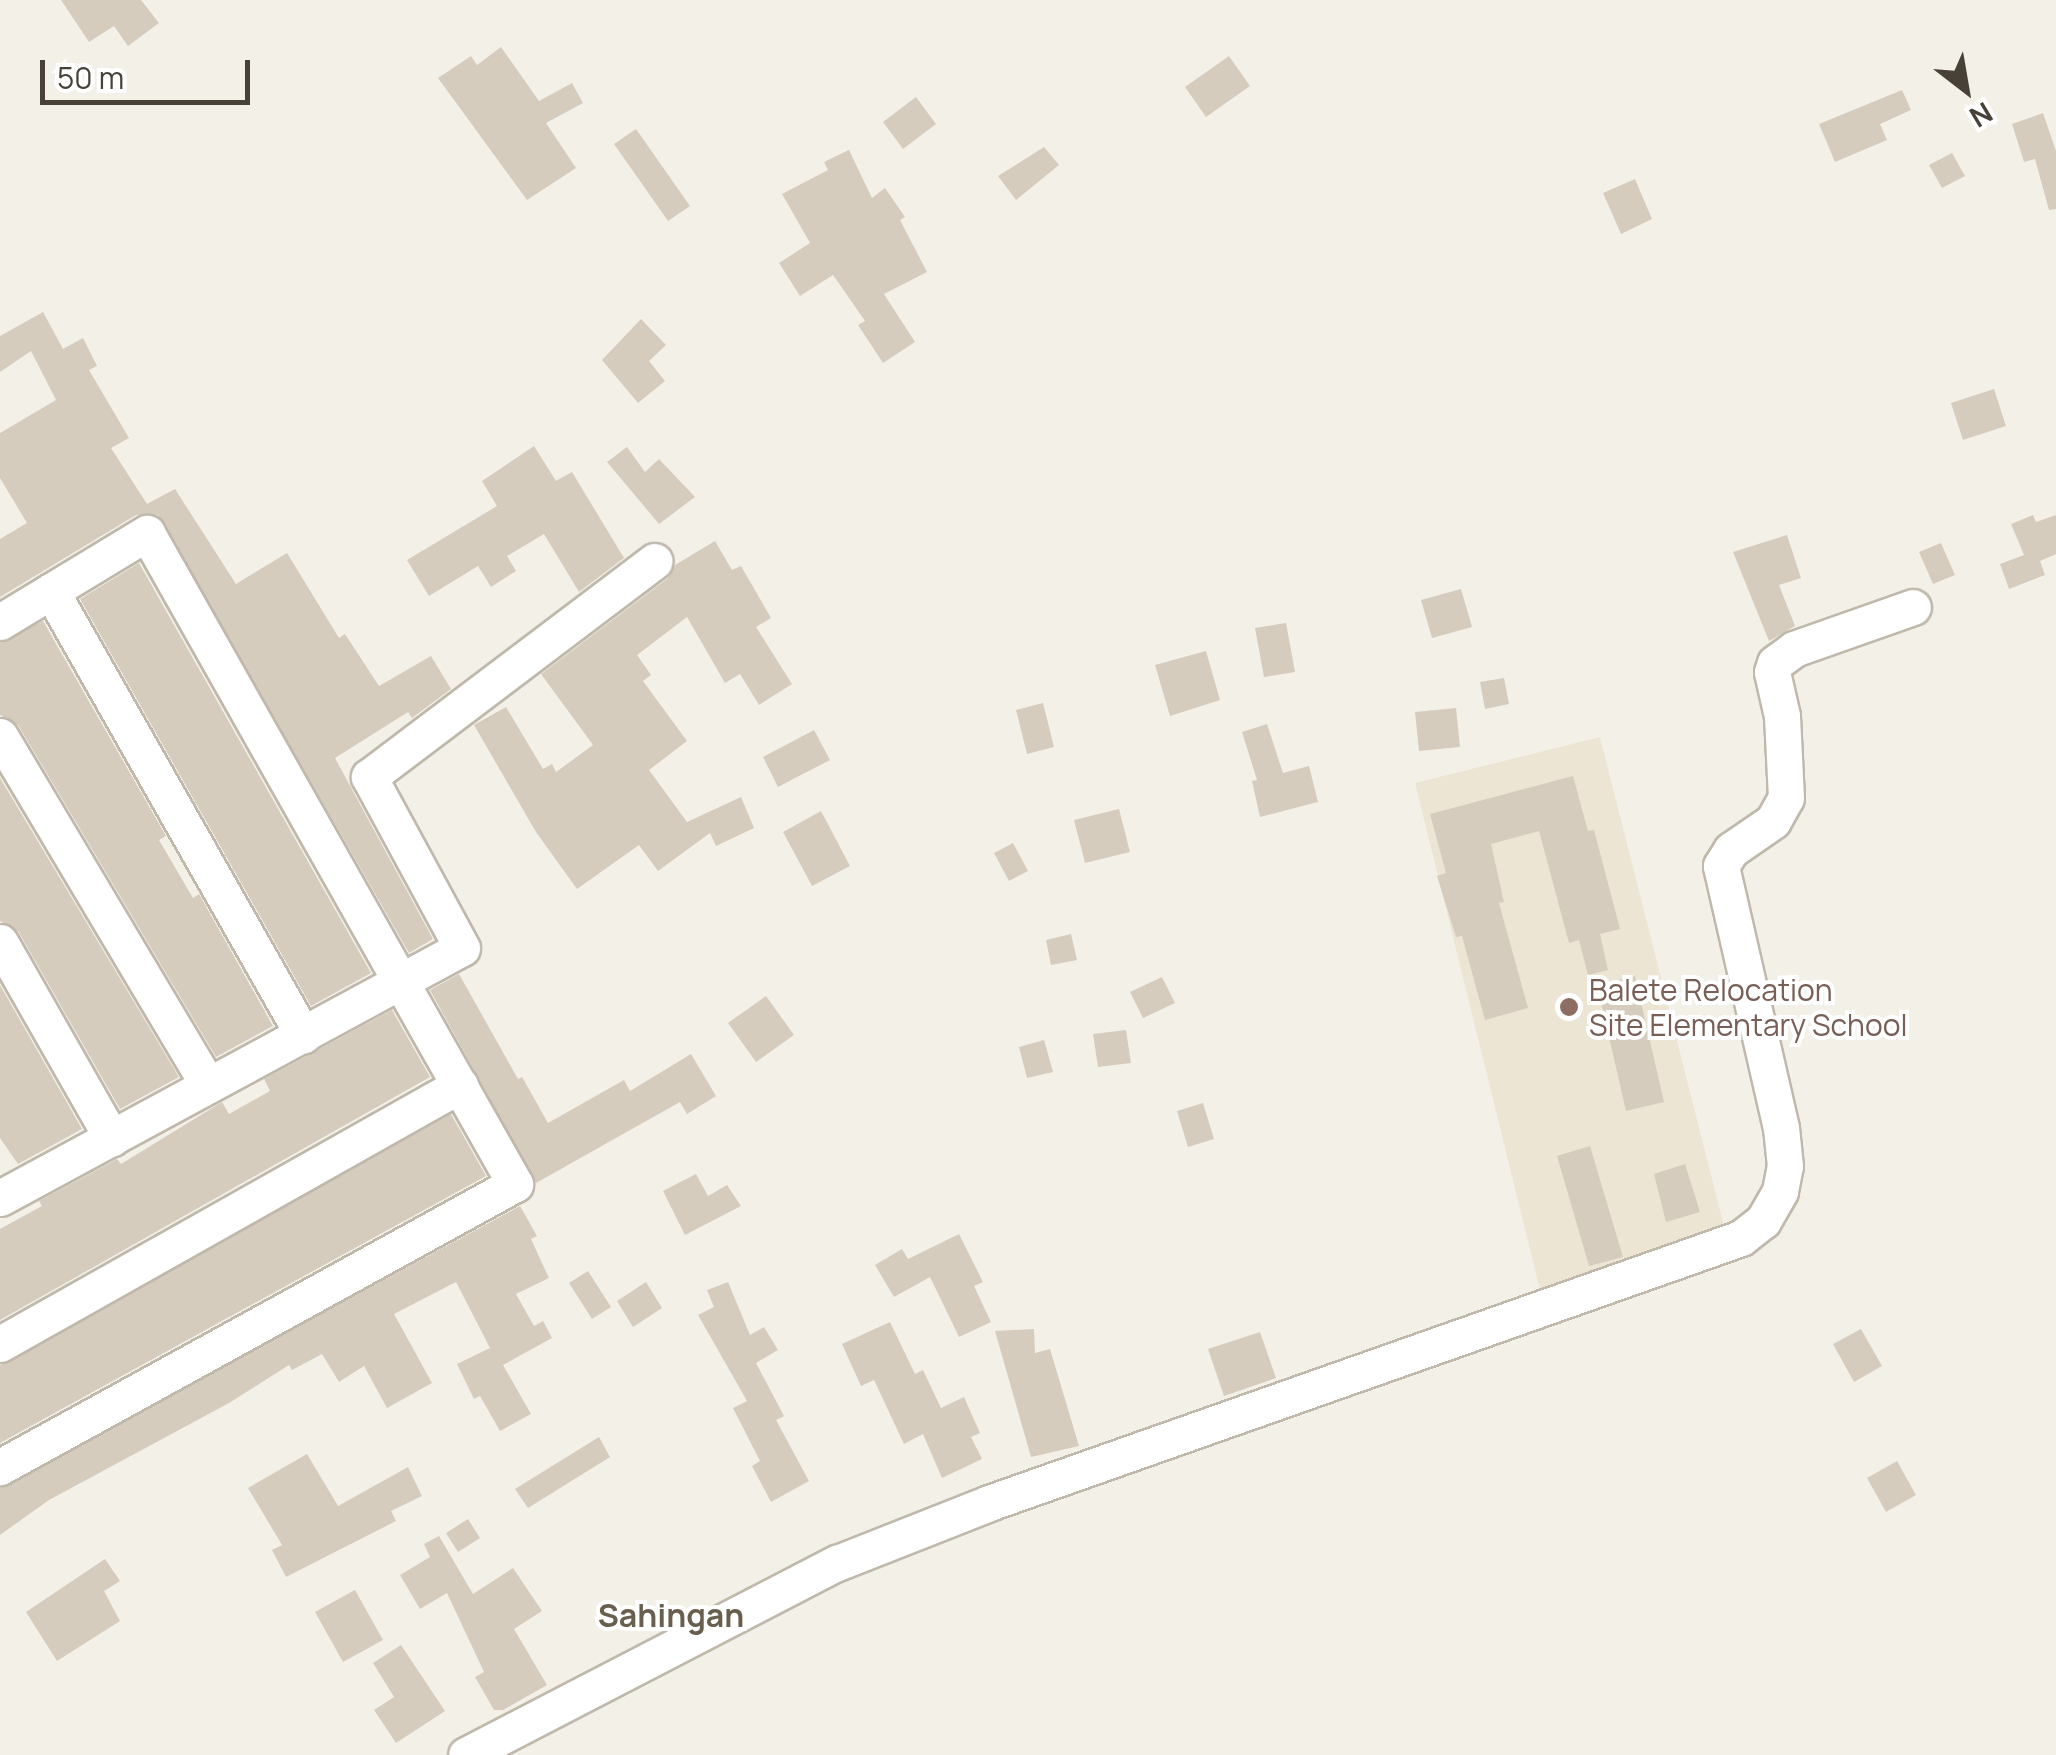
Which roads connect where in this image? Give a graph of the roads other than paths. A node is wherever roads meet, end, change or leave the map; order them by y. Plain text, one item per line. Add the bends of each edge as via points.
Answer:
1 (655, 562) dead end
2 (51, 592) junction
3 (1912, 607) dead end
4 (0, 622) edge
5 (0, 736) edge
6 (0, 942) edge
7 (400, 982) junction
8 (303, 1034) junction
9 (460, 1084) junction
10 (208, 1086) junction
11 (112, 1138) junction
12 (4, 1186) edge
13 (0, 1344) edge
14 (0, 1468) edge
15 (466, 1755) edge

1 - 7 street via 369,777 462,948
2 - 4 street
2 - 7 street via 147,533
2 - 8 street
3 - 15 street via 1794,649 1775,664 1786,798 1774,821 1731,850 1721,866 1781,1128 1785,1166 1763,1221 1741,1238 989,1503 837,1563
5 - 10 street
6 - 11 street
7 - 8 street
7 - 9 street
8 - 10 street
9 - 13 street
9 - 14 street via 515,1184
10 - 11 street
11 - 12 street

